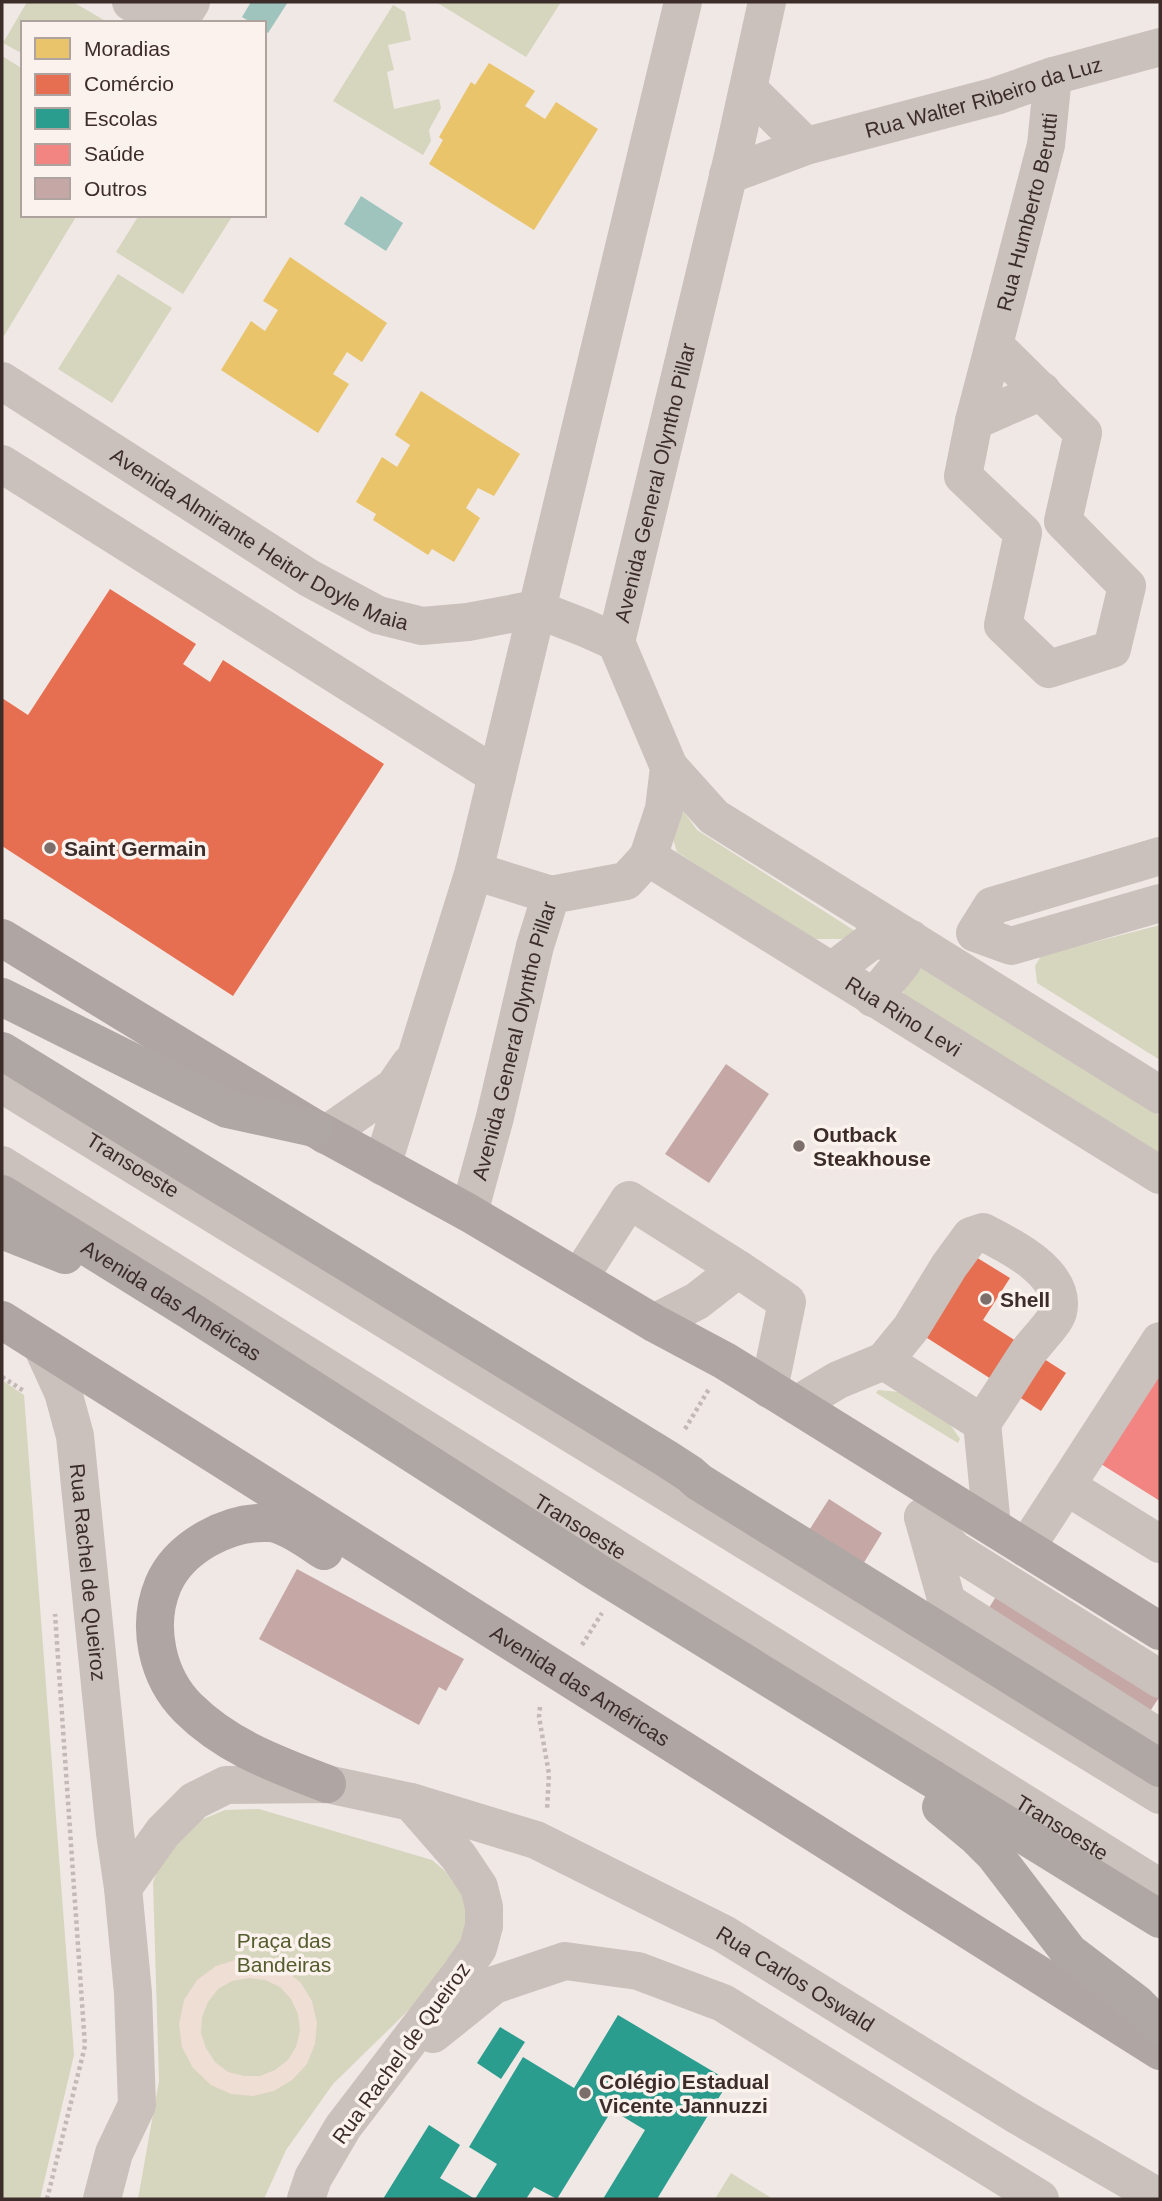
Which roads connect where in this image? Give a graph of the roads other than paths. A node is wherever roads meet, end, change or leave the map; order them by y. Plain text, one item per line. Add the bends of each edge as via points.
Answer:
1 (131, 2) edge
2 (191, 2) edge
3 (683, 2) edge
4 (767, 2) edge
5 (161, 21) edge
6 (179, 21) edge
7 (1160, 47) edge
8 (1054, 76) junction
9 (748, 89) junction
10 (996, 96) junction
11 (1046, 145) junction
12 (806, 146) junction
13 (728, 175) junction
14 (993, 345) junction
15 (2, 381) edge
16 (1042, 391) junction
17 (974, 421) junction
18 (2, 464) edge
19 (536, 609) junction
20 (616, 642) junction
21 (669, 767) junction
22 (497, 776) junction
23 (1160, 856) edge
24 (648, 857) junction
25 (474, 871) junction
26 (551, 895) junction
27 (1160, 903) edge
28 (975, 933) junction
29 (2, 939) edge
30 (911, 939) junction
31 (832, 971) junction
32 (2, 997) edge
33 (873, 998) junction
34 (2, 1051) edge
35 (417, 1054) junction
36 (2, 1084) edge
37 (1160, 1095) edge
38 (320, 1131) junction
39 (2, 1165) edge
40 (382, 1166) junction
41 (1160, 1175) edge
42 (2, 1194) edge
43 (469, 1213) junction
44 (2, 1230) edge
45 (738, 1269) junction
46 (579, 1278) junction
47 (189, 1310) junction
48 (2, 1320) edge
49 (654, 1323) junction
50 (1160, 1341) edge
51 (42, 1346) junction
52 (884, 1361) junction
53 (783, 1397) junction
54 (982, 1423) junction
55 (903, 1471) junction
56 (1066, 1486) junction
57 (923, 1517) junction
58 (992, 1526) junction
59 (1160, 1544) edge
60 (1026, 1548) junction
61 (383, 1559) junction
62 (1160, 1631) edge
63 (1160, 1679) edge
64 (862, 1736) junction
65 (1160, 1738) edge
66 (1160, 1768) edge
67 (327, 1784) junction
68 (1160, 1795) edge
69 (411, 1802) junction
70 (123, 1888) junction
71 (1160, 1888) edge
72 (1160, 1919) edge
73 (1160, 2027) edge
74 (1160, 2051) edge
75 (385, 2072) junction
76 (114, 2153) junction
77 (309, 2189) edge
78 (1160, 2198) edge
79 (102, 2199) edge
80 (127, 2199) edge
81 (282, 2199) edge
82 (1040, 2199) edge

1 - 5 street
2 - 6 street
3 - 19 street
4 - 9 street, Avenida General Olyntho Pillar
7 - 8 street, Rua Walter Ribeiro da Luz
8 - 10 street, Rua Walter Ribeiro da Luz
8 - 11 street, Rua Humberto Berutti
9 - 12 street
9 - 13 street, Avenida General Olyntho Pillar
10 - 11 street
10 - 12 street, Rua Walter Ribeiro da Luz
11 - 14 street, Rua Humberto Berutti
12 - 13 street, Rua Walter Ribeiro da Luz
13 - 20 street, Avenida General Olyntho Pillar
14 - 16 street, Rua Humberto Berutti
14 - 17 street, Rua Humberto Berutti
15 - 19 street, Avenida Almirante Heitor Doyle Maia via 309,578 378,615 422,626
16 - 17 street
16 - 17 street, Rua Humberto Berutti via 1083,433 1063,521 1127,586 1112,649 1049,669 1003,625 1023,533 963,476
18 - 22 street
19 - 20 street
19 - 22 street
20 - 21 street, Avenida General Olyntho Pillar
21 - 24 street, Avenida General Olyntho Pillar via 664,809
21 - 30 street via 714,817
22 - 25 street
23 - 28 street via 992,906
24 - 26 street, Avenida General Olyntho Pillar via 626,881
24 - 31 street, Rua Rino Levi
25 - 26 street
25 - 35 street
26 - 43 street, Avenida General Olyntho Pillar
27 - 28 street via 1011,946
28 - 30 street
29 - 38 main road
30 - 31 street via 871,941
30 - 33 street via 902,963
30 - 37 street
31 - 33 street, Rua Rino Levi
32 - 38 highway via 227,1108
33 - 41 street, Rua Rino Levi
34 - 66 highway
35 - 38 street via 394,1087
35 - 40 street
36 - 68 street, Transoeste
38 - 40 main road
39 - 71 street, Transoeste
40 - 43 main road
42 - 47 highway, Avenida das Américas
43 - 46 main road
44 - 47 highway
45 - 46 street via 629,1200
45 - 49 street via 697,1301
45 - 53 street via 788,1302
46 - 49 main road
47 - 64 highway, Avenida das Américas
48 - 51 main road, Avenida das Américas
49 - 53 main road
50 - 56 street
51 - 61 main road, Avenida das Américas
51 - 70 street, Rua Rachel de Queiroz via 63,1392 75,1436
52 - 53 street
52 - 54 street
52 - 54 street via 971,1236 983,1232 1011,1246 1042,1269 1058,1293 1058,1314
53 - 55 main road
54 - 58 street
55 - 57 street
55 - 58 main road
56 - 59 street
56 - 60 street
57 - 63 street via 954,1550
57 - 65 street via 947,1602
58 - 60 main road
60 - 62 main road
61 - 67 main road via 334,1557 270,1522 238,1526 212,1536 176,1564 163,1585 155,1630 158,1657 186,1706 214,1732 260,1758
61 - 74 main road, Avenida das Américas
64 - 72 highway, Avenida das Américas
64 - 73 highway via 994,1854 1069,1952
67 - 69 street
67 - 70 street via 226,1785 194,1801 163,1832
69 - 75 street, Rua Rachel de Queiroz via 479,1886 484,1926 478,1948
69 - 78 street, Rua Carlos Oswald via 536,1839 724,1934
70 - 76 street, Rua Rachel de Queiroz via 137,2105
75 - 77 street, Rua Rachel de Queiroz via 343,2127
75 - 82 street via 494,1985 565,1961 638,1971 723,2003
76 - 79 street, Rua Rachel de Queiroz
76 - 80 street via 128,2175
77 - 81 street

